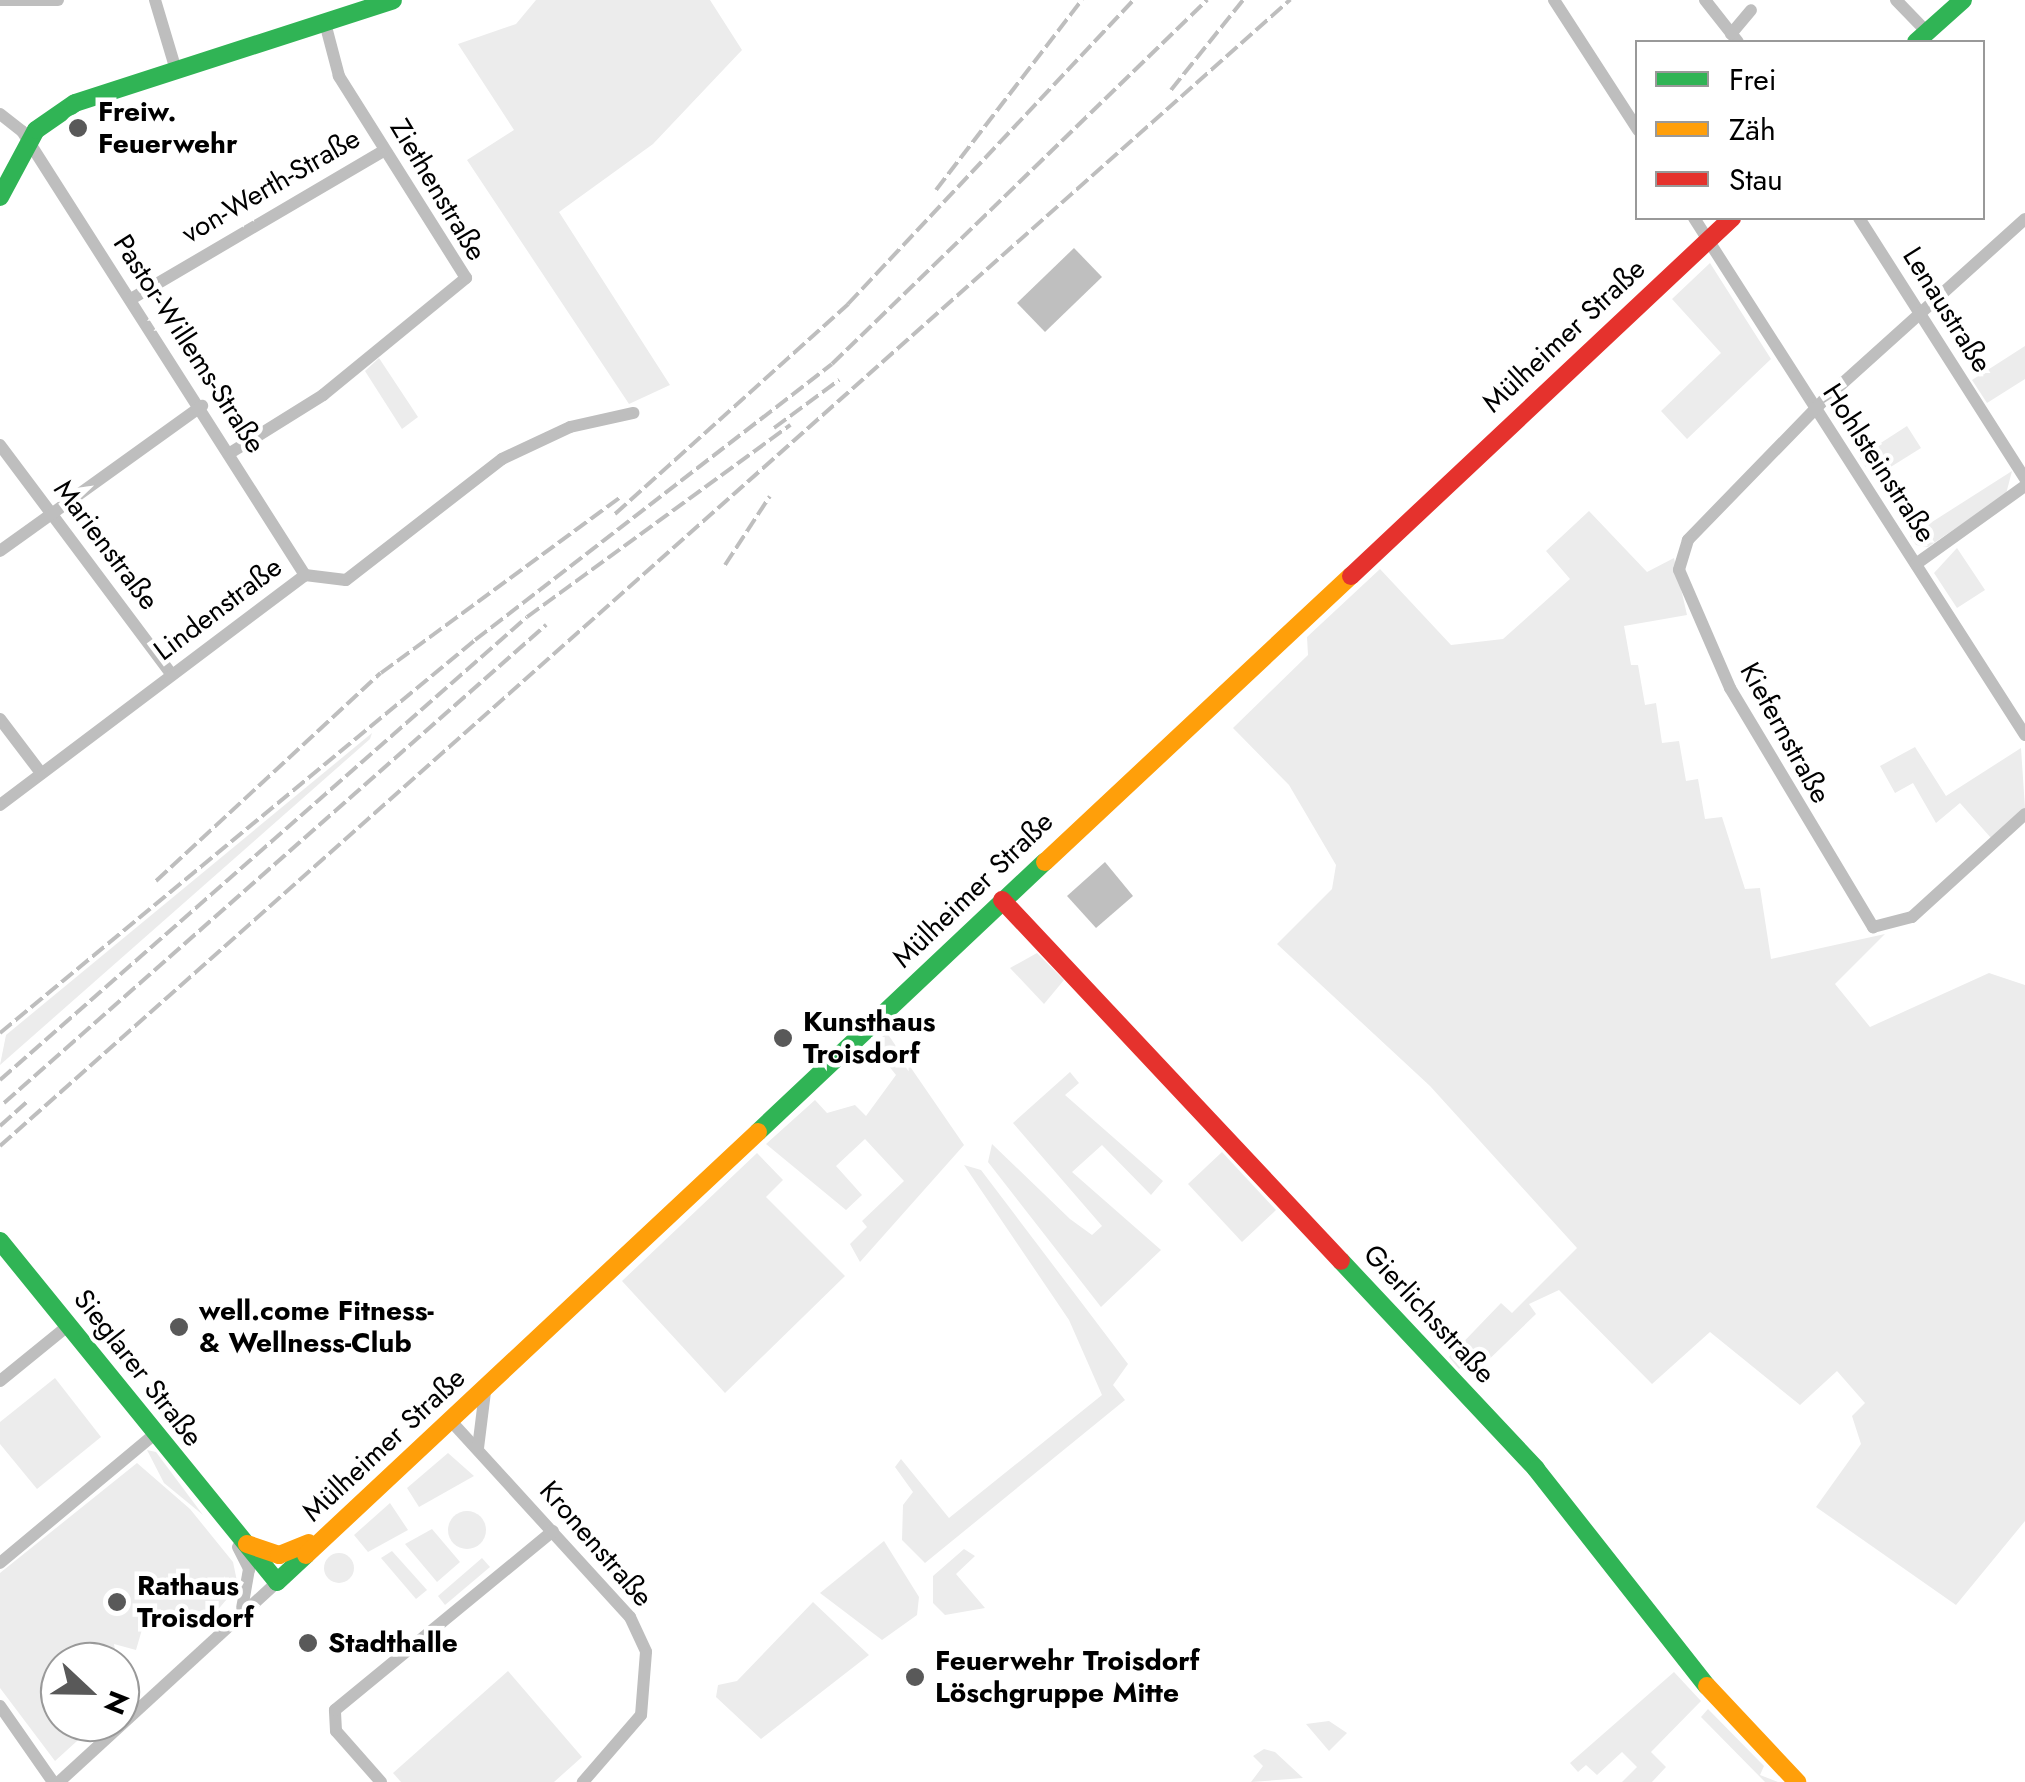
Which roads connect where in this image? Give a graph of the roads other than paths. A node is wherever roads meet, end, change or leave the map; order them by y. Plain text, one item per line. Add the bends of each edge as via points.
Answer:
1 (58, 0) edge
2 (155, 0) edge
3 (393, 0) edge
4 (1554, 0) edge
5 (1705, 0) edge
6 (1896, 0) edge
7 (1963, 0) edge
8 (5, 3) edge
9 (353, 6) edge
10 (1751, 10) dead end
11 (325, 23) junction
12 (1921, 37) edge
13 (1735, 38) edge
14 (176, 70) junction
15 (0, 114) edge
16 (1635, 125) edge
17 (28, 142) junction
18 (385, 150) junction
19 (0, 197) edge
20 (2025, 219) edge
21 (1695, 220) edge
22 (1730, 220) edge
23 (1859, 220) edge
24 (1708, 239) junction
25 (131, 299) junction
26 (1921, 314) junction
27 (202, 406) junction
28 (1815, 412) junction
29 (634, 413) dead end
30 (0, 445) edge
31 (230, 453) junction
32 (2025, 483) edge
33 (50, 512) junction
34 (0, 551) edge
35 (1916, 564) junction
36 (305, 575) junction
37 (172, 675) junction
38 (0, 719) edge
39 (2025, 735) edge
40 (41, 773) junction
41 (0, 805) edge
42 (2025, 814) edge
43 (1002, 900) junction
44 (0, 1241) edge
45 (69, 1325) junction
46 (0, 1380) edge
47 (489, 1384) junction
48 (450, 1420) junction
49 (156, 1434) junction
50 (478, 1448) junction
51 (552, 1531) junction
52 (328, 1533) junction
53 (239, 1536) junction
54 (0, 1563) edge
55 (278, 1582) junction
56 (237, 1618) junction
57 (0, 1706) edge
58 (56, 1782) edge
59 (381, 1782) edge
60 (583, 1782) edge
61 (1797, 1782) edge

1 - 8 street
2 - 14 street
3 - 9 main road
4 - 16 street
5 - 13 street
6 - 12 street
7 - 12 main road
9 - 11 main road
10 - 13 street
11 - 14 main road
11 - 18 street, Ziethenstraße via 339,76
14 - 17 main road via 87,97
15 - 17 street, Pastor-Willems-Straße
17 - 19 main road
17 - 25 street, Pastor-Willems-Straße
18 - 25 street, von-Werth-Straße
18 - 31 street, Ziethenstraße via 464,283 323,395
20 - 26 street
21 - 24 street, Hohlsteinstraße
22 - 24 main road, Mülheimer Straße
23 - 26 street, Lenaustraße
24 - 28 street, Hohlsteinstraße
24 - 43 main road, Mülheimer Straße
25 - 27 street, Pastor-Willems-Straße
26 - 28 street
26 - 32 street, Lenaustraße
27 - 31 street, Pastor-Willems-Straße
27 - 33 street
28 - 35 street, Hohlsteinstraße
28 - 42 street, Kiefernstraße via 1682,551 1681,583 1730,688 1873,927 1912,918
29 - 36 street, Lindenstraße via 570,427 502,459 346,580
30 - 33 street, Marienstraße
31 - 36 street, Pastor-Willems-Straße
32 - 35 street
33 - 34 street
33 - 37 street, Marienstraße
35 - 39 street, Hohlsteinstraße
36 - 37 street, Lindenstraße
37 - 40 street, Lindenstraße
38 - 40 street
40 - 41 street, Lindenstraße
43 - 47 main road, Mülheimer Straße
43 - 61 main road, Gierlichsstraße via 1536,1469 1674,1650
44 - 45 main road, Sieglarer Straße
45 - 46 street
45 - 49 main road, Sieglarer Straße
47 - 48 main road, Mülheimer Straße
47 - 50 street
48 - 50 street, Kronenstraße
48 - 52 main road, Mülheimer Straße
49 - 53 main road, Sieglarer Straße
49 - 54 street
50 - 51 street, Kronenstraße
51 - 59 street via 342,1701 336,1731
51 - 60 street, Kronenstraße via 630,1616 648,1668 636,1726
52 - 53 main road via 278,1555
52 - 55 main road, Mülheimer Straße
53 - 55 main road, Sieglarer Straße
53 - 56 street, Sieglarer Straße via 250,1584
55 - 56 street
56 - 58 street
57 - 58 street

